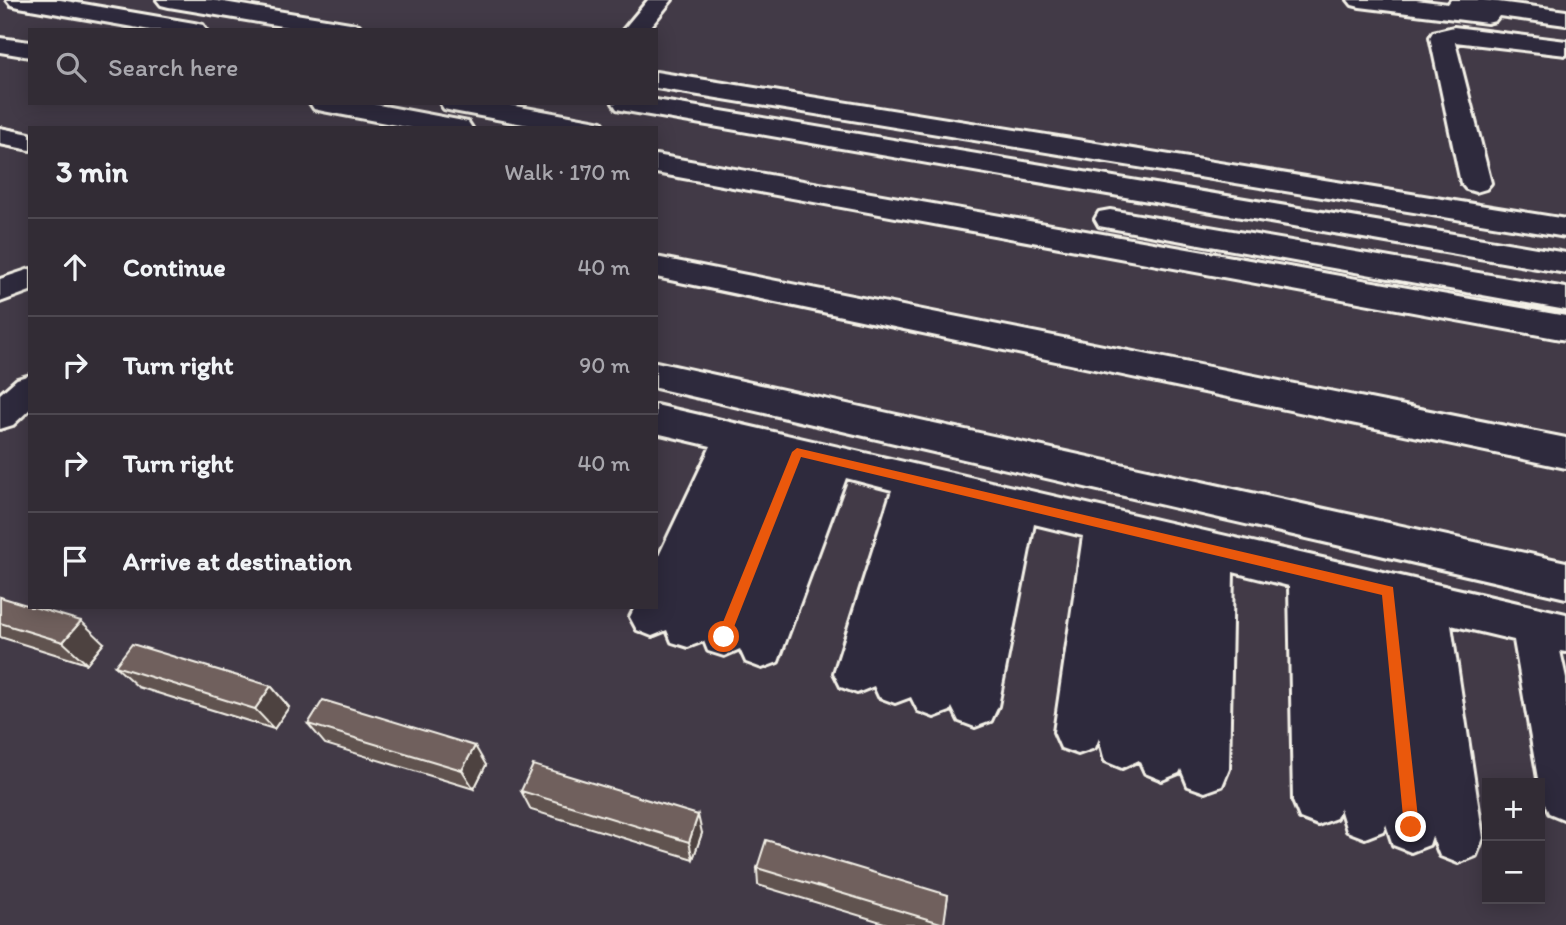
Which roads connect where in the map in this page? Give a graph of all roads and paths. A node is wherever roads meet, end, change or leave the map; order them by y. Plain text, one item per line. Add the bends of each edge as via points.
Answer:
1 (169, 0) edge
2 (660, 0) edge
3 (1360, 0) edge
4 (1427, 0) edge
5 (17, 18) edge
6 (1566, 18) edge
7 (1511, 19) junction
8 (1566, 26) edge
9 (49, 28) edge
10 (104, 28) edge
11 (164, 28) edge
12 (338, 28) edge
13 (637, 28) edge
14 (0, 45) edge
15 (1566, 48) edge
16 (28, 50) edge
17 (658, 80) edge
18 (334, 105) edge
19 (464, 105) edge
20 (638, 105) edge
21 (447, 126) edge
22 (581, 126) edge
23 (0, 136) edge
24 (658, 139) edge
25 (28, 142) edge
26 (658, 164) edge
27 (1476, 183) dead end
28 (1566, 229) edge
29 (1566, 263) edge
30 (658, 267) edge
31 (28, 280) edge
32 (1566, 288) edge
33 (0, 291) edge
34 (1521, 291) junction
35 (1566, 299) edge
36 (28, 309) edge
37 (1566, 310) edge
38 (0, 318) edge
39 (1566, 328) edge
40 (658, 375) edge
41 (28, 392) edge
42 (658, 423) edge
43 (13, 425) edge
44 (783, 449) junction
45 (1566, 453) edge
46 (966, 492) junction
47 (1159, 537) junction
48 (1566, 580) edge
49 (1368, 586) junction
50 (1549, 629) edge
51 (876, 678) dead end
52 (934, 696) dead end
53 (975, 706) dead end
54 (1078, 732) dead end
55 (1142, 751) dead end
56 (1205, 769) dead end
57 (1566, 796) edge
58 (1318, 801) dead end
59 (1365, 813) dead end
60 (1411, 827) dead end
61 (1458, 838) dead end

1 - 12 street
2 - 13 street
3 - 7 street
4 - 6 street
5 - 9 street
5 - 10 street
5 - 11 street
7 - 8 street
7 - 15 street via 1540,28
14 - 16 street
15 - 27 street via 1460,35 1443,37
17 - 28 street
18 - 21 street
19 - 22 street
20 - 29 street
23 - 25 street
24 - 34 street
26 - 39 street
30 - 45 street
31 - 33 street
32 - 34 street
34 - 35 street
34 - 37 street
36 - 38 street
40 - 48 street
41 - 43 street
42 - 44 street
44 - 44 street via 707,633
44 - 46 street
46 - 47 street
46 - 51 street
46 - 52 street
46 - 53 street
47 - 49 street
47 - 54 street
47 - 55 street
47 - 56 street
49 - 50 street
49 - 58 street
49 - 59 street
49 - 60 street
49 - 61 street
50 - 57 street

